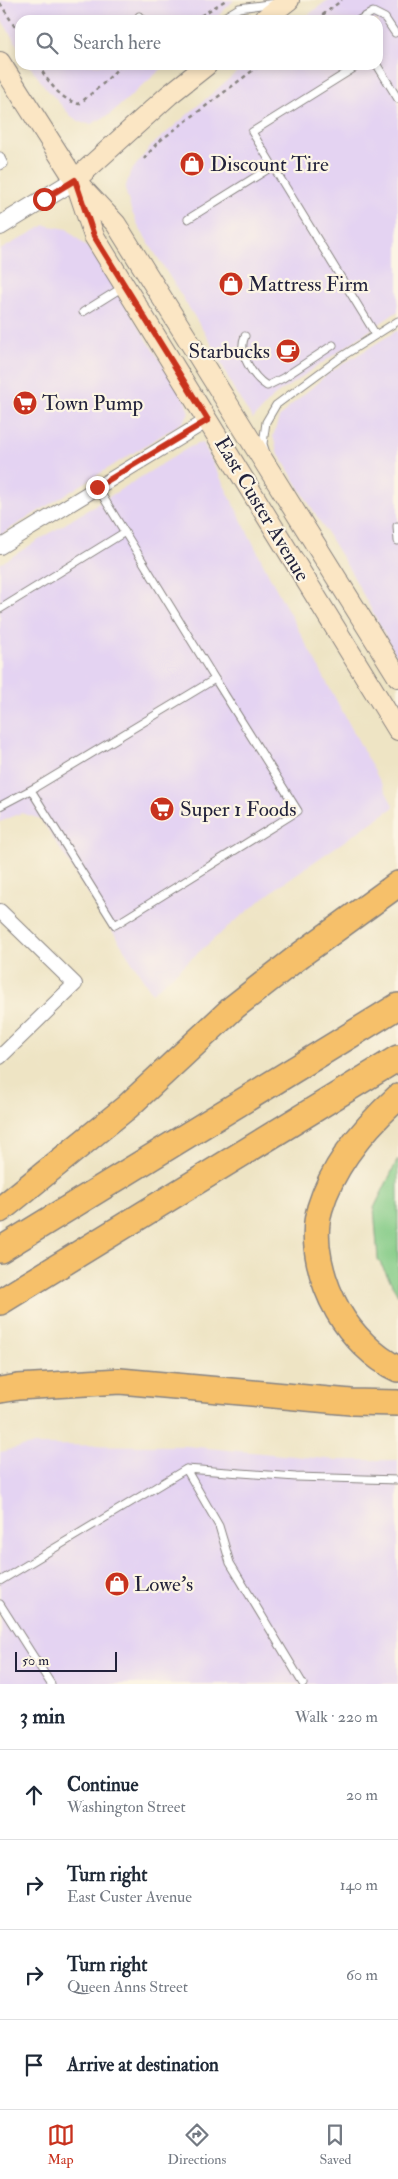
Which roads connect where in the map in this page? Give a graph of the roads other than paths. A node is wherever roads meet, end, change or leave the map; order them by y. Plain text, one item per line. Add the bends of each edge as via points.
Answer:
1 (288, 0) edge
2 (228, 15) edge
3 (269, 15) edge
4 (368, 15) edge
5 (379, 15) edge
6 (383, 17) edge
7 (395, 33) dead end
8 (0, 62) edge
9 (201, 70) edge
10 (351, 70) edge
11 (381, 70) edge
12 (395, 89) edge
13 (398, 99) edge
14 (0, 156) edge
15 (0, 166) edge
16 (273, 166) junction
17 (75, 180) junction
18 (188, 219) dead end
19 (0, 226) edge
20 (125, 286) junction
21 (83, 312) dead end
22 (398, 321) edge
23 (376, 335) junction
24 (244, 336) dead end
25 (333, 345) dead end
26 (208, 420) junction
27 (274, 479) junction
28 (97, 487) junction
29 (397, 526) edge
30 (125, 532) junction
31 (398, 541) edge
32 (0, 547) edge
33 (0, 609) edge
34 (398, 677) edge
35 (215, 679) junction
36 (398, 730) edge
37 (31, 790) junction
38 (0, 806) edge
39 (398, 884) edge
40 (0, 911) edge
41 (398, 1006) edge
42 (0, 1057) edge
43 (398, 1058) edge
44 (398, 1096) edge
45 (0, 1210) edge
46 (0, 1250) edge
47 (0, 1302) edge
48 (398, 1369) edge
49 (0, 1390) edge
50 (398, 1403) edge
51 (186, 1469) junction
52 (398, 1480) edge
53 (0, 1581) edge
54 (0, 1604) edge
55 (50, 1684) edge
56 (303, 1684) edge

1 - 2 lane via 240,8
1 - 3 main road
4 - 5 lane via 373,12
6 - 7 lane
8 - 17 main road, East Custer Avenue
9 - 17 main road
10 - 16 lane via 252,132
11 - 12 lane
12 - 13 lane
14 - 15 lane via 4,164
16 - 18 lane
16 - 23 lane
17 - 19 street
17 - 20 main road, East Custer Avenue via 94,236
17 - 27 main road, East Custer Avenue via 116,224
20 - 21 lane
20 - 26 main road, East Custer Avenue
22 - 23 lane
23 - 27 lane via 276,405 266,422 263,444
24 - 25 lane via 242,352 260,381 268,386
26 - 28 street
26 - 36 main road, East Custer Avenue
27 - 34 main road, East Custer Avenue
28 - 30 lane
28 - 32 street
29 - 31 lane
30 - 33 lane
30 - 35 lane
35 - 37 lane
35 - 37 lane via 298,812 115,925
37 - 38 lane
39 - 45 highway via 234,1007 127,1107
40 - 42 street via 75,984
41 - 46 highway
43 - 47 highway
44 - 48 highway via 358,1136 319,1209 317,1230 319,1256 328,1293 345,1323 368,1348
49 - 50 highway via 120,1381 350,1402
51 - 52 lane via 296,1478
51 - 53 lane
51 - 56 lane via 219,1526 234,1570
54 - 55 lane

